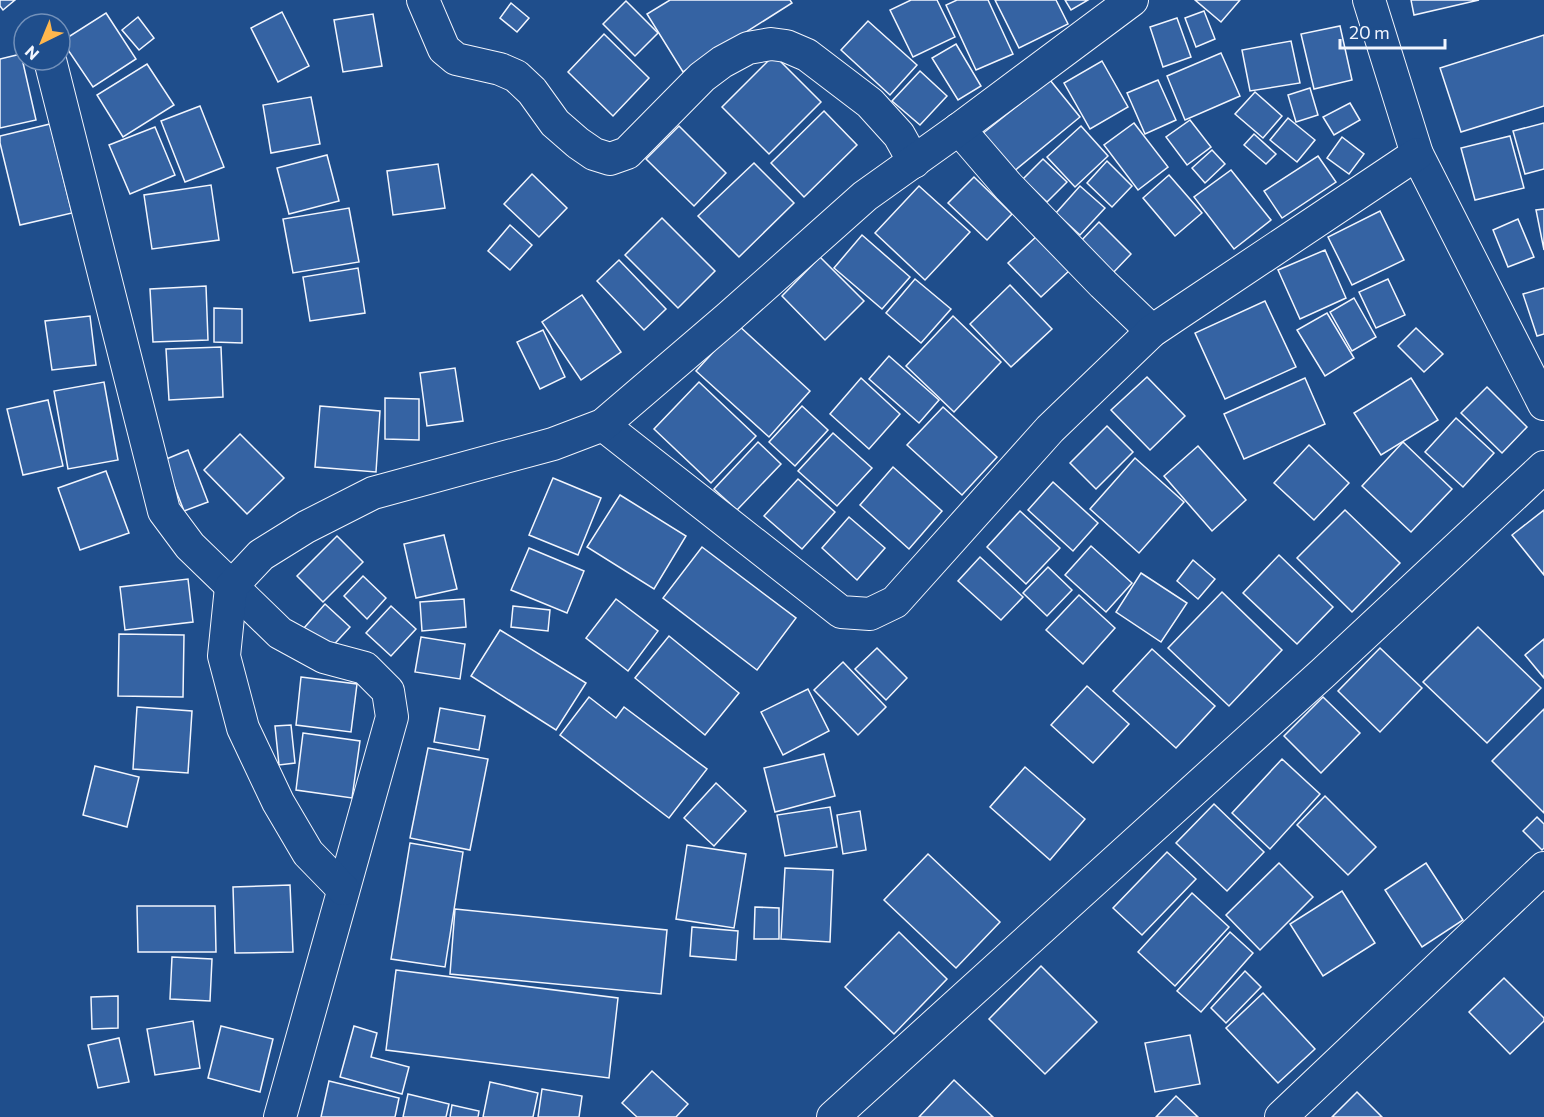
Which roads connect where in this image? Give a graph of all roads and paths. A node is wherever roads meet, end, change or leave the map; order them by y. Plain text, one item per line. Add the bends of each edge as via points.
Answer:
1 (423, 0) edge
2 (1132, 0) edge
3 (1370, 0) edge
4 (53, 72) edge
5 (959, 129) junction
6 (1417, 154) junction
7 (914, 162) junction
8 (1152, 331) junction
9 (1544, 404) edge
10 (603, 425) junction
11 (1544, 467) edge
12 (231, 587) junction
13 (1544, 868) edge
14 (343, 889) junction
15 (280, 1117) edge
16 (833, 1117) edge
17 (1281, 1117) edge

1 - 7 street via 444,49 456,59 516,76 555,123 594,154 610,159 627,153 722,62 748,48 771,44 807,55 870,103 899,135
2 - 5 street
3 - 6 street
4 - 12 street via 164,511 190,546
5 - 7 street
5 - 8 street via 1008,186
6 - 8 street
6 - 9 street
7 - 10 street via 865,196
8 - 10 street via 1050,429 895,602 870,614 841,612
10 - 12 street via 553,444 373,493 261,555
11 - 16 street
12 - 14 street via 224,656 243,728 278,802 308,853
12 - 14 street via 280,633 324,657 365,668 388,692 392,717
13 - 17 street
14 - 15 street

